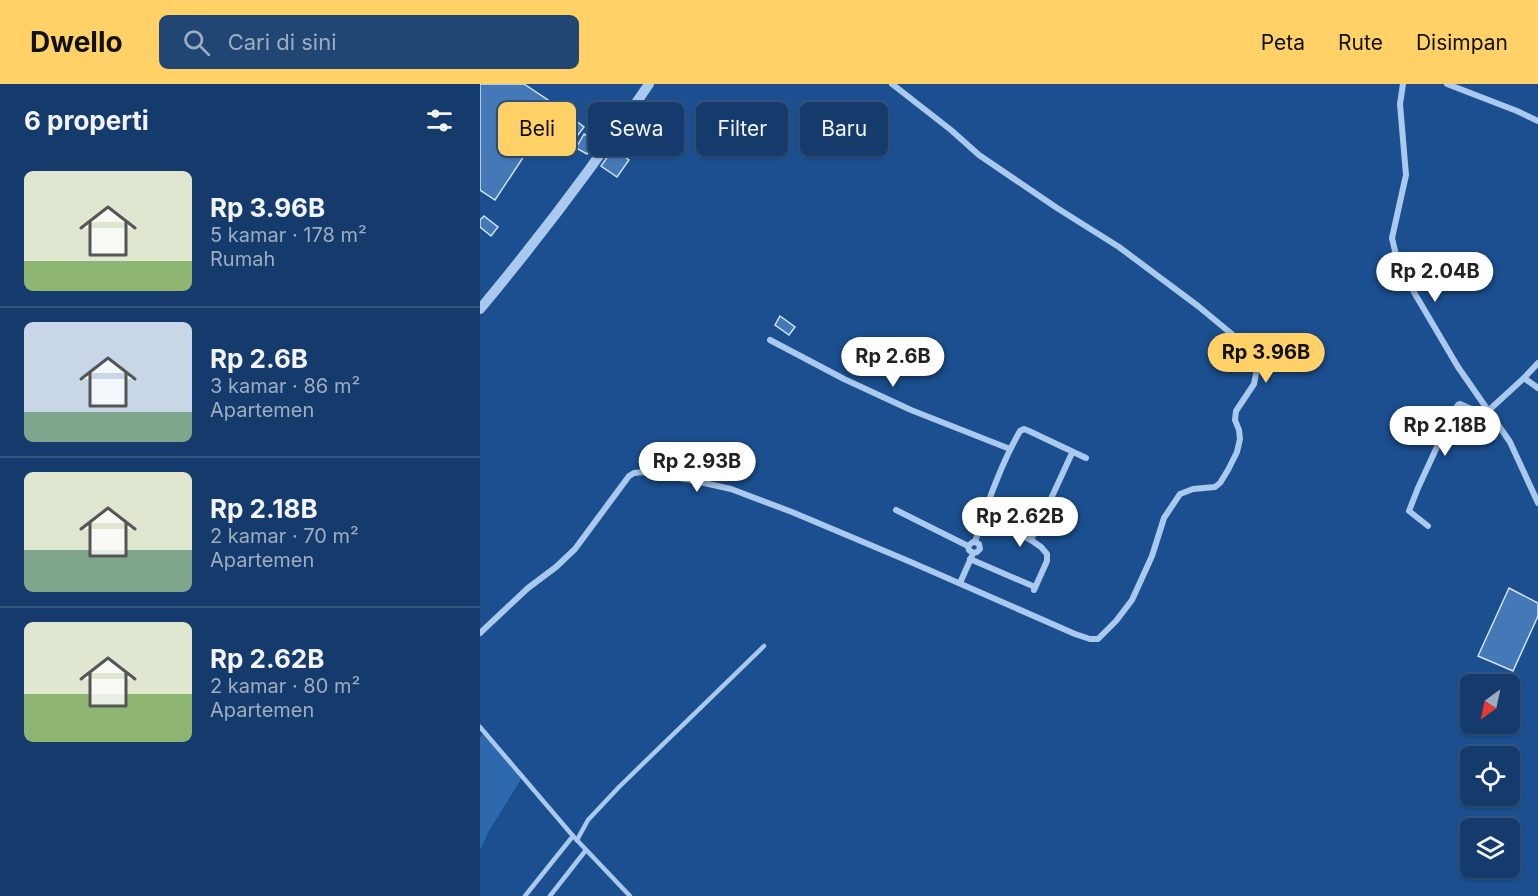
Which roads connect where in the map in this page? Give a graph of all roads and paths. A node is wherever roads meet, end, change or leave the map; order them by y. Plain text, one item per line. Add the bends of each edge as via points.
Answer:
1 (649, 84) edge
2 (892, 84) edge
3 (1403, 84) edge
4 (1447, 84) edge
5 (1538, 121) edge
6 (480, 309) edge
7 (770, 340) dead end
8 (1538, 363) edge
9 (1524, 378) junction
10 (1538, 388) edge
11 (1488, 411) junction
12 (1494, 419) junction
13 (1010, 449) junction
14 (1072, 453) junction
15 (1086, 458) dead end
16 (1538, 502) edge
17 (896, 510) dead end
18 (983, 516) junction
19 (1428, 526) dead end
20 (1030, 540) junction
21 (975, 542) junction
22 (968, 546) junction
23 (971, 556) junction
24 (960, 583) junction
25 (480, 633) edge
26 (764, 646) dead end
27 (480, 727) edge
28 (575, 838) junction
29 (586, 850) junction
30 (525, 896) edge
31 (550, 896) edge
32 (630, 896) edge

1 - 6 street via 584,177
2 - 24 street via 986,160 1119,247 1198,306 1251,350 1258,364 1254,384 1236,411 1239,439 1228,470 1215,487 1180,494 1164,518 1132,600 1098,639 1075,634
3 - 11 street via 1400,104 1406,175 1392,238 1415,294
4 - 5 street
7 - 13 street via 911,410
8 - 9 street
9 - 10 street
9 - 11 street
11 - 12 street
12 - 16 street via 1510,442
12 - 19 street via 1460,404 1454,410 1409,511
13 - 14 street via 1024,429
13 - 18 street
14 - 15 street
14 - 20 street
17 - 22 street
18 - 20 street
18 - 21 street
20 - 23 street via 1047,554 1034,589
21 - 22 street
21 - 23 street via 980,549
22 - 23 street
23 - 24 street
24 - 25 street via 731,489 638,472 624,482 575,549
26 - 28 lane via 612,793
27 - 28 lane
28 - 29 lane
28 - 30 lane
29 - 31 lane
29 - 32 lane

